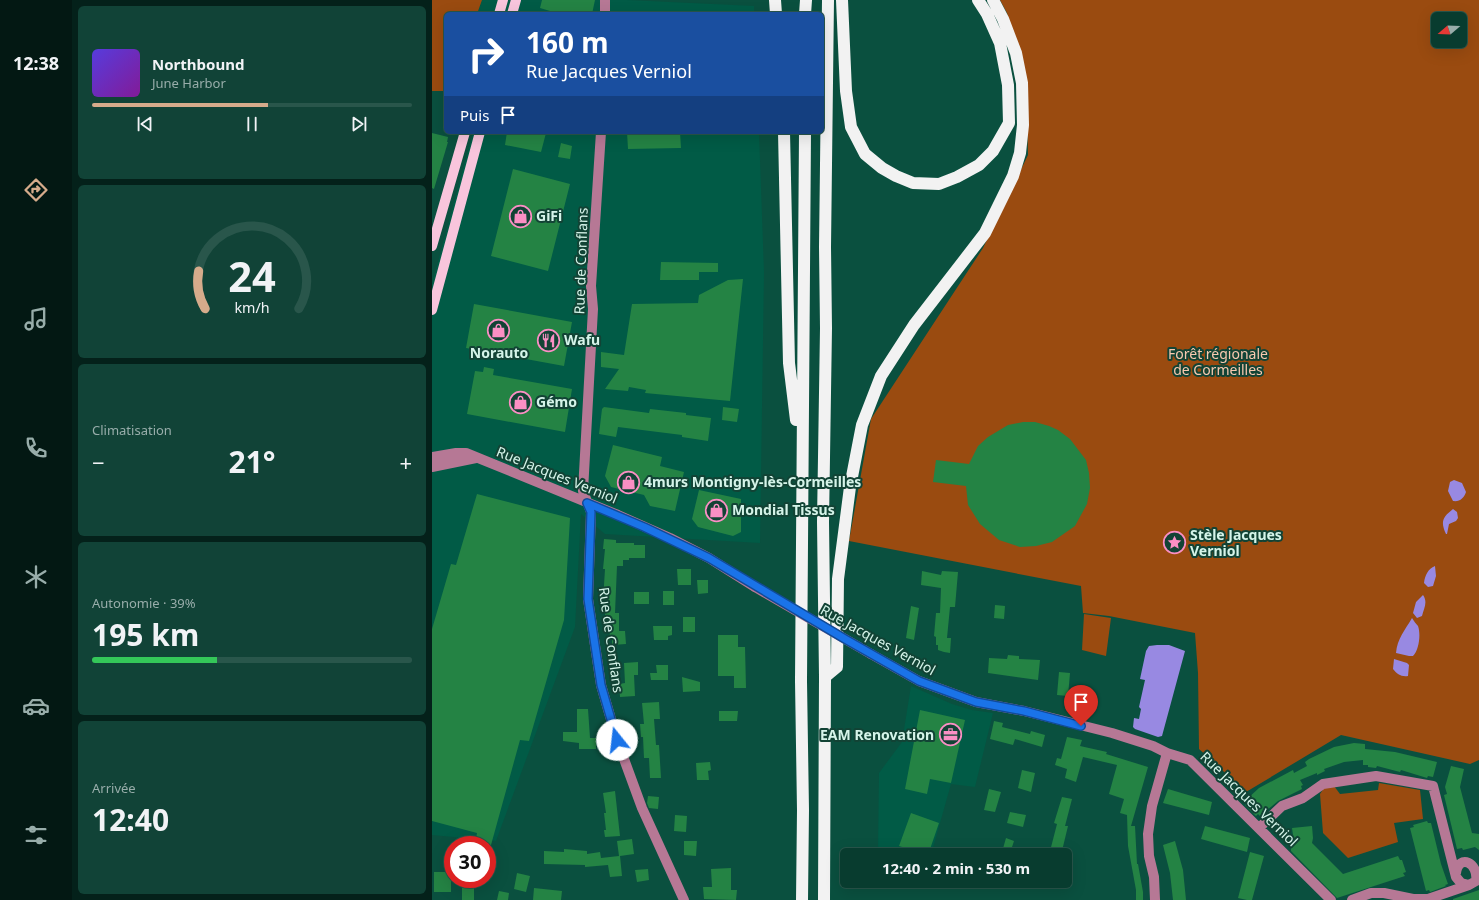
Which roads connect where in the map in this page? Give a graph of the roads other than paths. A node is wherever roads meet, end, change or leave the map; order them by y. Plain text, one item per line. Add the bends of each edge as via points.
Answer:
1 (502, 0) edge
2 (516, 0) edge
3 (605, 0) edge
4 (775, 0) edge
5 (782, 0) edge
6 (806, 0) edge
7 (828, 0) edge
8 (842, 0) edge
9 (978, 0) edge
10 (993, 0) edge
11 (499, 12) edge
12 (513, 12) edge
13 (605, 12) edge
14 (776, 12) edge
15 (782, 12) edge
16 (806, 12) edge
17 (464, 134) edge
18 (479, 134) edge
19 (601, 134) edge
20 (784, 134) edge
21 (805, 134) edge
22 (432, 246) edge
23 (432, 310) edge
24 (432, 457) edge
25 (476, 458) junction
26 (802, 462) junction
27 (432, 467) edge
28 (587, 503) junction
29 (825, 677) junction
30 (1167, 753) junction
31 (1259, 828) junction
32 (1456, 873) junction
33 (1469, 885) junction
34 (684, 900) edge
35 (802, 900) edge
36 (824, 900) edge
37 (1155, 900) edge
38 (1331, 900) edge
39 (1352, 900) edge

1 - 11 main road
2 - 12 main road
3 - 13 street
4 - 14 highway
5 - 15 highway
6 - 16 highway
7 - 29 highway via 823,522
8 - 9 highway via 846,91 851,127 865,154 882,168 913,183 939,184 979,165 993,151 1009,123 1008,85 1000,43
10 - 29 highway via 1016,53 1022,83 1023,125 1020,153 1013,176 985,233 914,325 882,376 862,425 850,487 838,579 837,667
17 - 22 main road
18 - 23 main road
19 - 28 street, Rue de Conflans via 591,286 593,309 584,461 583,491
20 - 26 highway via 789,363
21 - 26 highway
24 - 25 street, Rue Jacques Verniol via 466,453
25 - 27 street, Rue Jacques Verniol
25 - 28 street, Rue Jacques Verniol
26 - 35 highway
28 - 30 street, Rue Jacques Verniol, bridge via 675,540 709,558 919,681 976,702 1112,733
28 - 34 street, Rue de Conflans via 591,512 588,599 601,685 617,740 642,808
29 - 36 highway
30 - 31 street, Rue Jacques Verniol via 1190,760
30 - 37 street via 1152,806 1148,834
31 - 32 street via 1282,806 1303,798 1324,784 1376,776 1433,786
31 - 38 street, Rue Jacques Verniol
32 - 33 street via 1461,883
32 - 33 street via 1460,864 1474,864 1478,870 1478,878
33 - 39 street via 1428,899 1371,893

